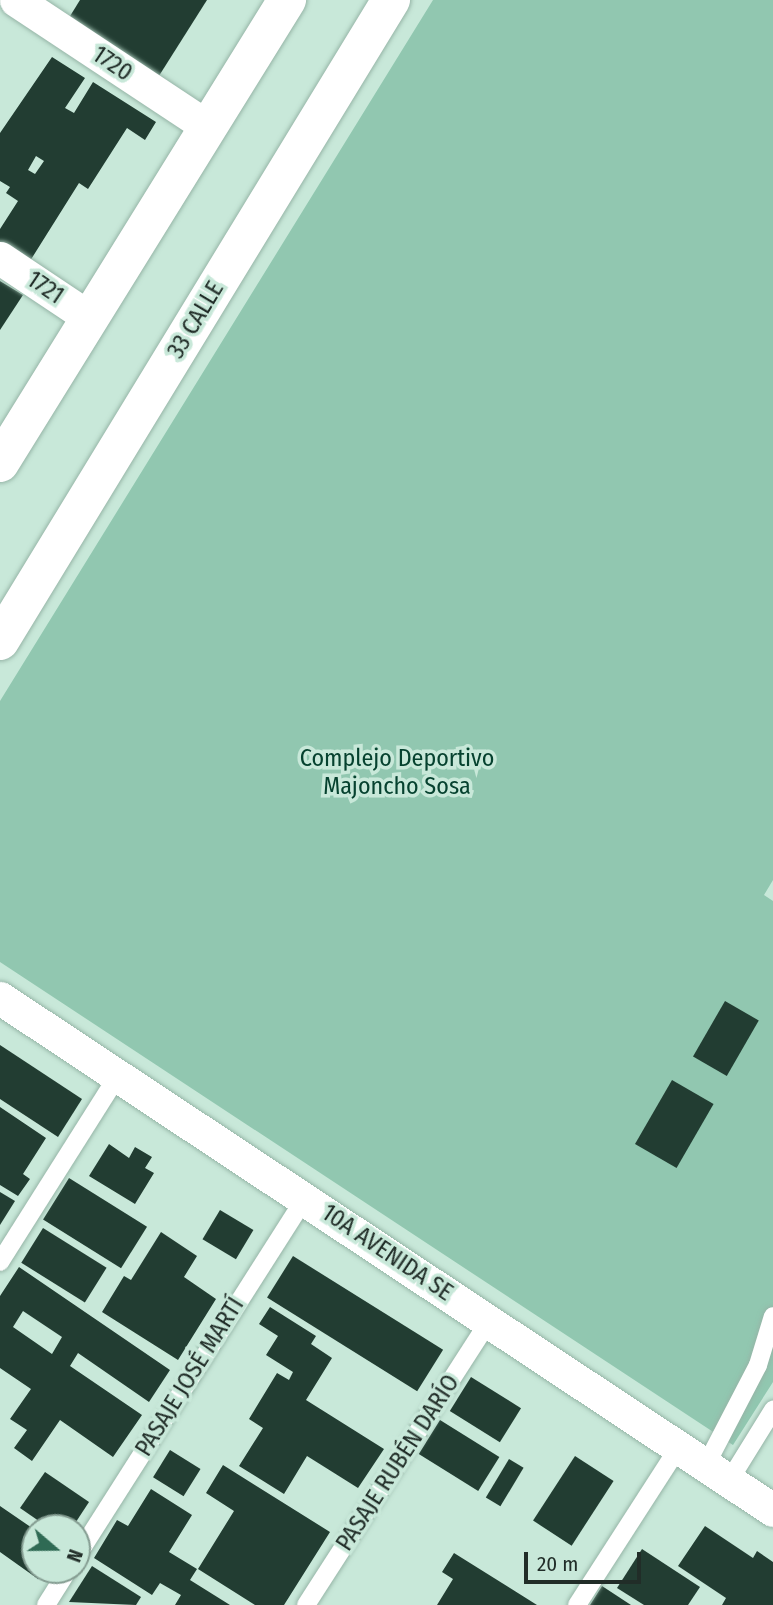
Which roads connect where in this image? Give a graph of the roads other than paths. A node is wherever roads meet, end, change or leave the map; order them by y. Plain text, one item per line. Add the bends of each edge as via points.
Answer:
1 (16, 0) edge
2 (287, 0) edge
3 (391, 0) edge
4 (208, 127) junction
5 (0, 258) edge
6 (90, 318) junction
7 (0, 463) edge
8 (0, 641) edge
9 (1, 1000) edge
10 (118, 1075) junction
11 (304, 1199) junction
12 (0, 1262) edge
13 (773, 1317) edge
14 (489, 1321) junction
15 (773, 1410) edge
16 (705, 1464) junction
17 (773, 1510) edge
18 (91, 1534) edge
19 (59, 1584) edge
20 (46, 1605) edge
21 (306, 1605) edge
22 (577, 1605) edge

1 - 4 street, 1720
2 - 4 main road
3 - 8 main road, 33 CALLE
4 - 6 main road
5 - 6 street, 1721
6 - 7 main road
9 - 10 street, 10A AVENIDA SE
10 - 11 street, 10A AVENIDA SE
10 - 12 lane
11 - 14 street, 10A AVENIDA SE
11 - 18 lane, PASAJE JOSÉ MARTÍ
13 - 16 lane via 758,1365
14 - 16 street, 10A AVENIDA SE
14 - 21 lane, PASAJE RUBÉN DARÍO
15 - 16 lane
16 - 17 street, 10A AVENIDA SE
16 - 22 lane
19 - 20 lane

